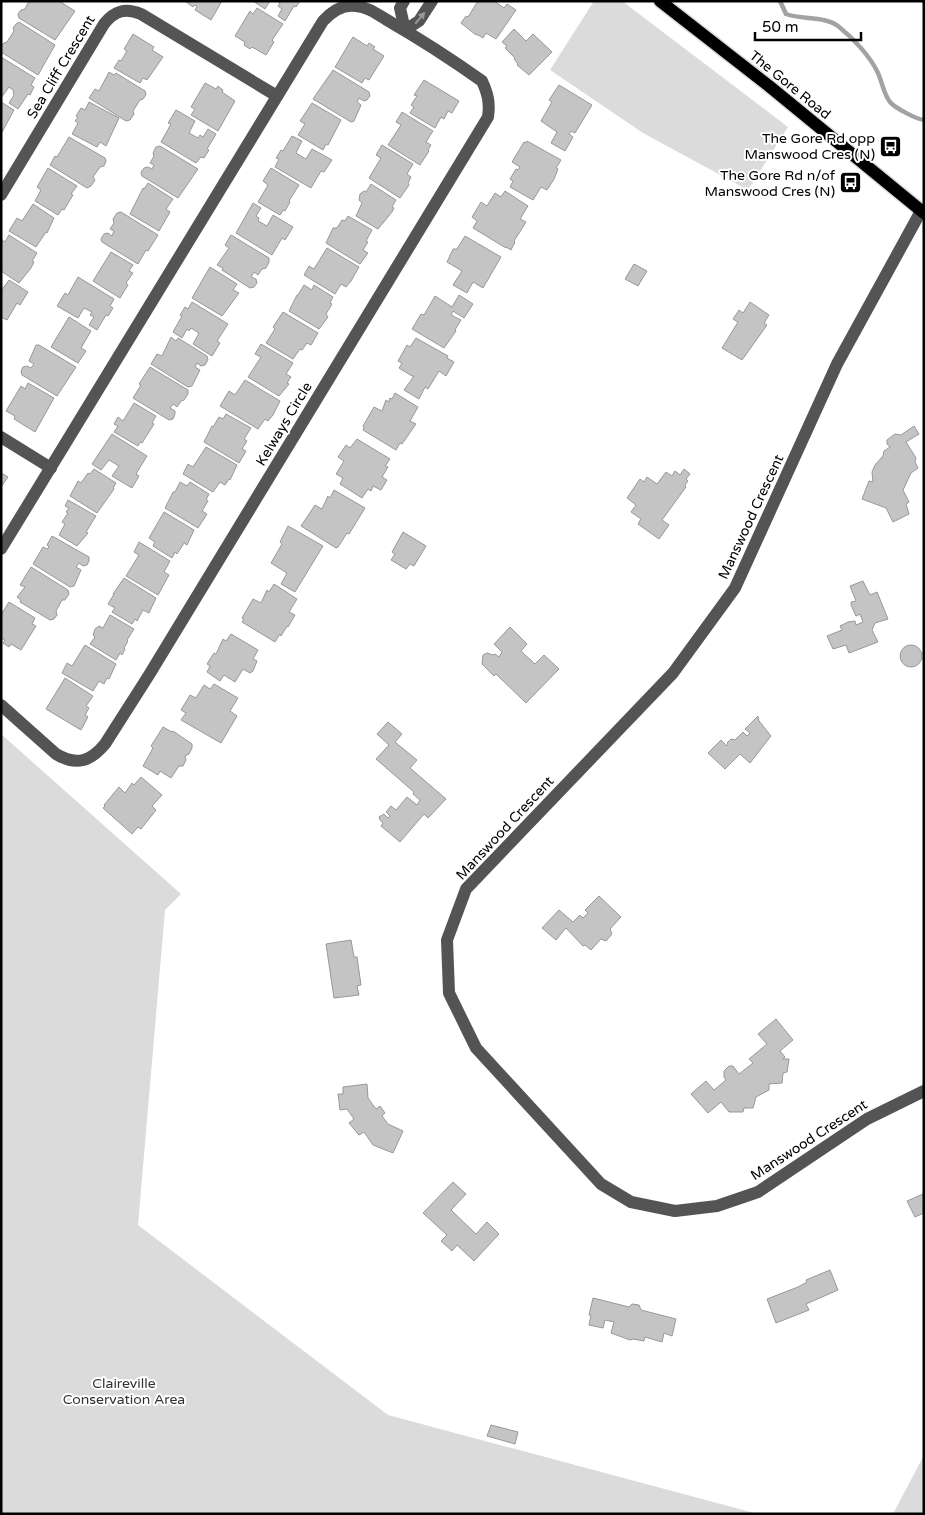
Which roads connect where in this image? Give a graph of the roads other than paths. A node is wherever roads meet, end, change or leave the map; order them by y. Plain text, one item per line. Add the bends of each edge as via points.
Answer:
1 (404, 1) edge
2 (432, 1) edge
3 (660, 1) edge
4 (405, 30) junction
5 (277, 96) junction
6 (1, 194) edge
7 (922, 212) edge
8 (1, 438) edge
9 (51, 468) junction
10 (1, 549) edge
11 (1, 705) edge
12 (924, 1091) edge

1 - 4 street via 400,8
4 -> 2 street via 419,21
3 - 7 main road, The Gore Road
4 - 5 street, Kelways Circle via 368,8 342,6 323,21
4 - 11 street, Kelways Circle via 482,81 488,92 488,117 149,675 98,753 77,762 66,760
5 - 6 street, Sea Cliff Crescent via 142,14 123,10 104,24
5 - 9 street, Kelways Circle
7 - 12 street, Manswood Crescent via 837,364 735,588 673,673 466,889 447,940 450,993 476,1048 601,1184 631,1202 675,1211 718,1206 758,1192 867,1119
8 - 9 street
9 - 10 street, Kelways Circle

